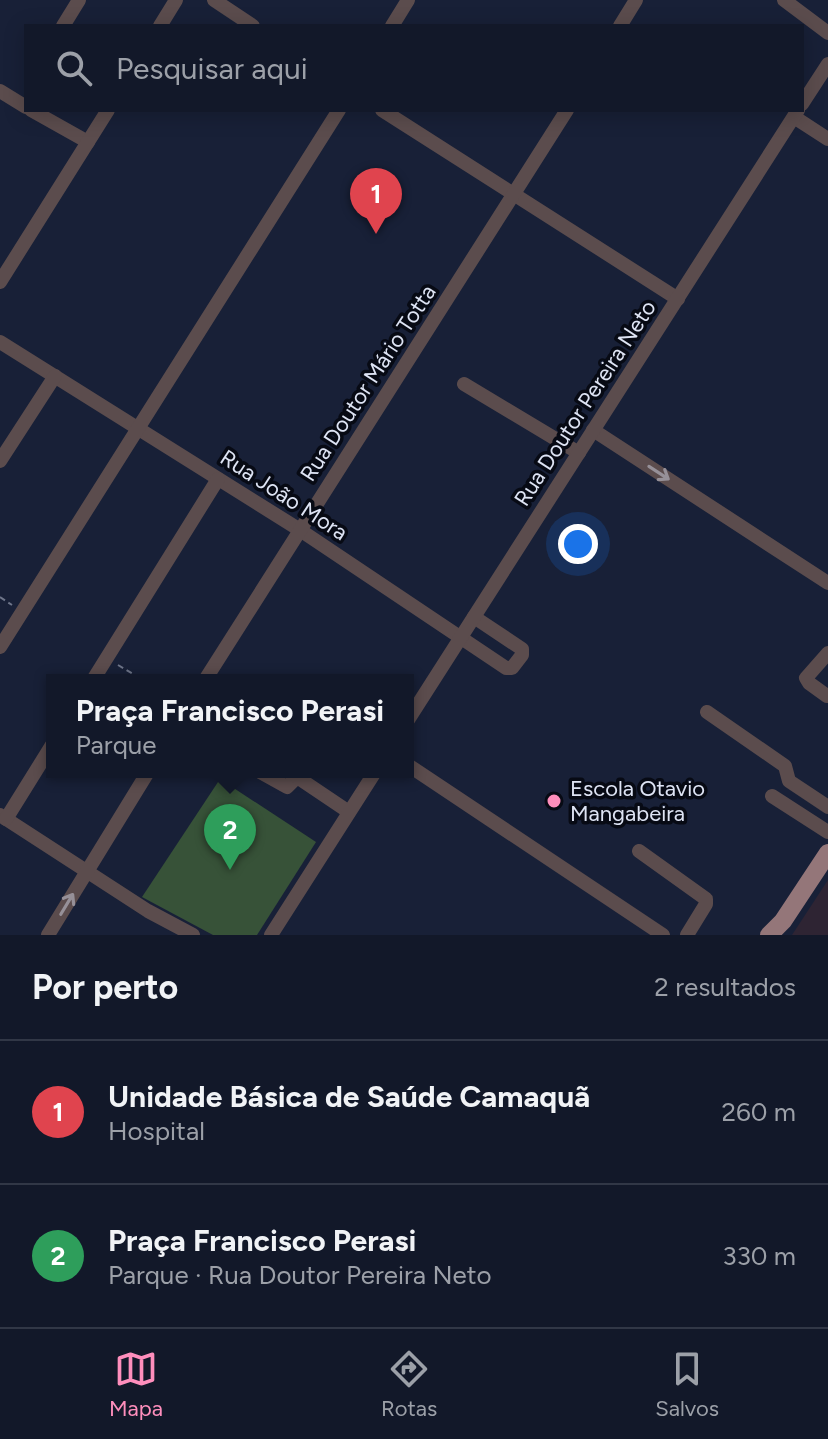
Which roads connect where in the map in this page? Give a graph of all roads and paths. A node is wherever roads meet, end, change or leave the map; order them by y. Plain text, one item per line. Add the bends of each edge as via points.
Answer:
1 (79, 0) edge
2 (176, 0) edge
3 (214, 0) edge
4 (408, 0) edge
5 (636, 0) edge
6 (784, 0) edge
7 (64, 24) edge
8 (161, 24) edge
9 (250, 24) edge
10 (393, 24) edge
11 (621, 24) edge
12 (828, 33) edge
13 (828, 64) edge
14 (0, 91) edge
15 (804, 101) edge
16 (24, 105) edge
17 (36, 112) edge
18 (107, 112) edge
19 (338, 112) edge
20 (385, 112) edge
21 (566, 112) edge
22 (797, 112) edge
23 (800, 112) edge
24 (828, 139) edge
25 (88, 142) junction
26 (515, 194) junction
27 (0, 282) edge
28 (678, 299) junction
29 (0, 342) edge
30 (55, 376) junction
31 (464, 384) dead end
32 (137, 428) junction
33 (593, 430) junction
34 (579, 453) junction
35 (0, 461) edge
36 (218, 479) junction
37 (300, 530) junction
38 (828, 583) edge
39 (0, 597) edge
40 (22, 611) junction
41 (474, 617) junction
42 (461, 638) junction
43 (0, 647) edge
44 (828, 653) edge
45 (107, 658) junction
46 (97, 674) edge
47 (133, 674) edge
48 (209, 674) edge
49 (827, 696) edge
50 (414, 711) edge
51 (707, 712) dead end
52 (46, 754) edge
53 (414, 769) edge
54 (144, 778) edge
55 (271, 778) edge
56 (295, 778) edge
57 (304, 778) edge
58 (371, 778) edge
59 (772, 796) dead end
60 (828, 807) edge
61 (349, 812) junction
62 (3, 817) edge
63 (828, 832) edge
64 (639, 851) dead end
65 (828, 853) edge
66 (87, 872) junction
67 (780, 928) edge
68 (48, 935) edge
69 (193, 935) edge
70 (271, 935) edge
71 (663, 935) edge
72 (687, 935) edge
73 (769, 935) edge

1 - 7 street
2 - 8 street
3 - 9 street
4 - 10 street
5 - 11 street
6 - 12 street
13 - 15 street, Rua Doutor Pereira Neto
14 - 16 street
17 - 25 street
18 - 25 street
19 - 32 street
20 - 26 street
21 - 26 street, Rua Doutor Mário Totta
22 - 28 street, Rua Doutor Pereira Neto
23 - 24 street
25 - 27 street
26 - 28 street
26 - 37 street, Rua Doutor Mário Totta
28 - 33 street, Rua Doutor Pereira Neto
29 - 30 street, Rua João Mora
30 - 32 street, Rua João Mora
30 - 35 street
31 - 34 street
32 - 36 street, Rua João Mora
32 - 40 street
33 - 34 street, Rua Doutor Pereira Neto
33 -> 38 street
34 - 41 street, Rua Doutor Pereira Neto
36 - 37 street, Rua João Mora
36 - 45 street
37 - 42 street, Rua João Mora
37 - 48 street, Rua Doutor Mário Totta
39 - 40 path
40 - 43 street
41 - 42 street, Rua Doutor Pereira Neto
41 - 42 street, Rua João Mora via 520,647 522,655 509,669
42 - 50 street, Rua Doutor Pereira Neto
44 - 49 street via 806,678
45 - 46 street
45 - 47 path
51 - 60 street via 785,766 789,781
52 - 62 street
53 - 71 street
54 - 66 street
55 - 56 street via 287,787
57 - 61 street
58 - 61 street
59 - 63 street
61 - 70 street
62 - 66 street
64 - 72 street via 706,899
65 - 67 main road
68 -> 66 street
66 - 69 street
67 - 73 main road

